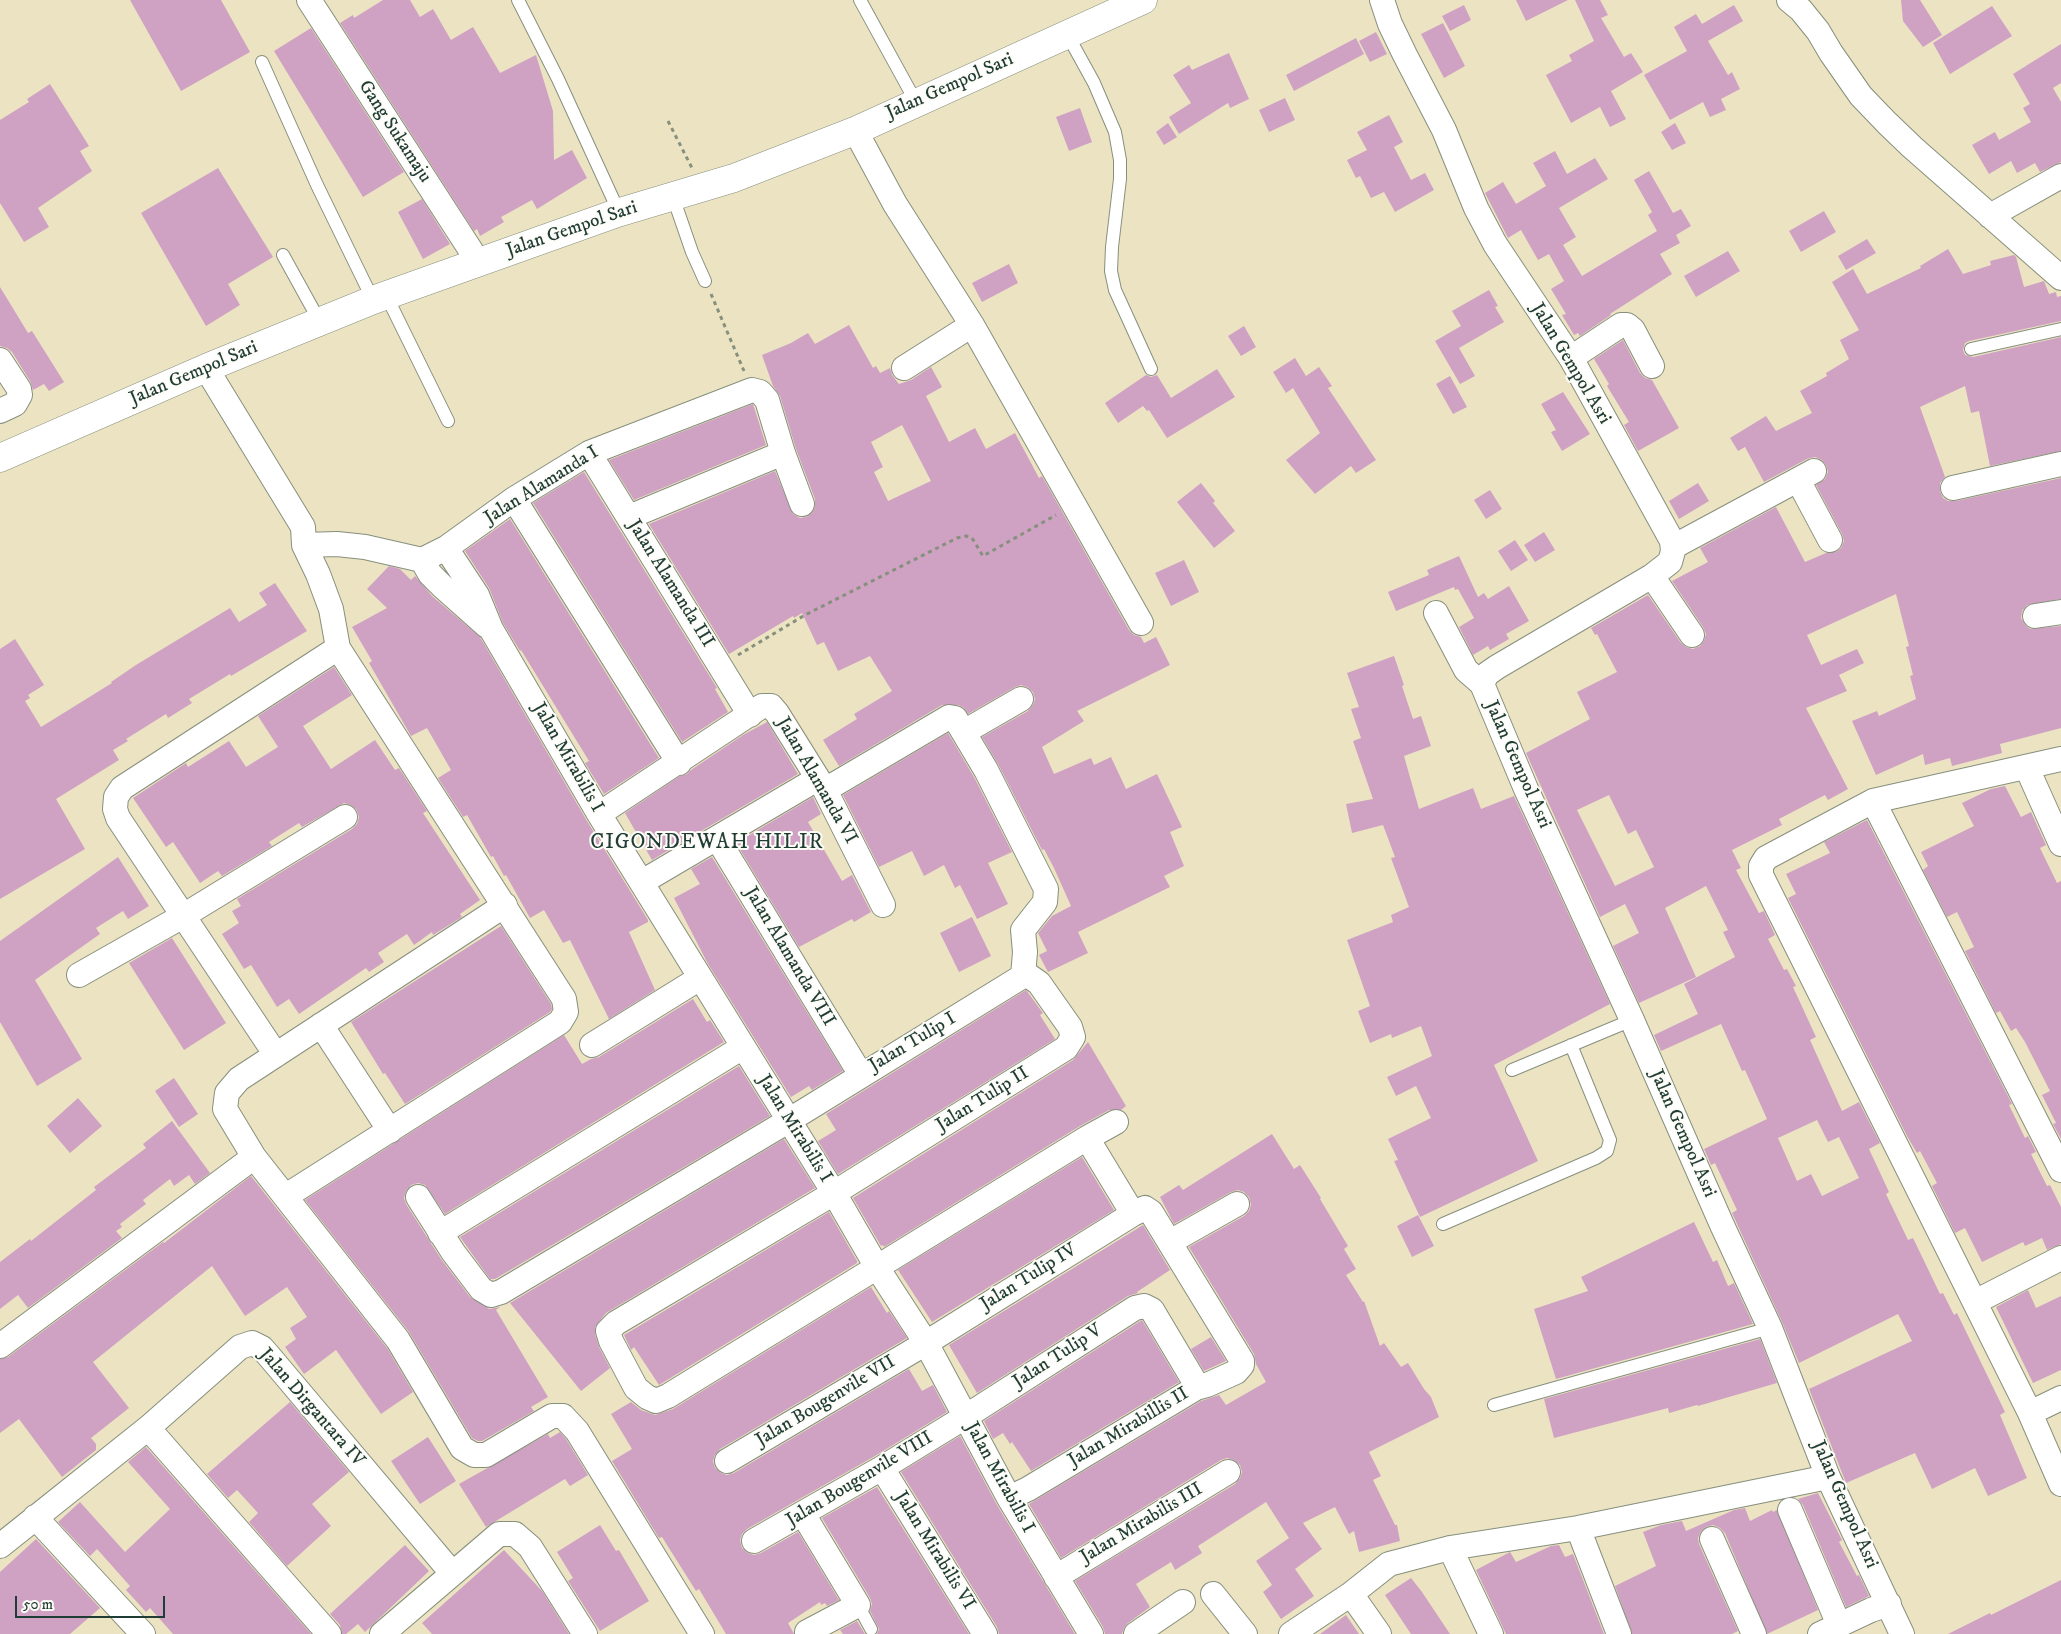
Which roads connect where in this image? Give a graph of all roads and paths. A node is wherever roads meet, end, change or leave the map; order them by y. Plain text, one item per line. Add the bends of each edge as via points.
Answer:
1 (309, 0) edge
2 (518, 0) edge
3 (860, 0) edge
4 (1143, 0) edge
5 (1382, 0) edge
6 (1790, 0) edge
7 (1067, 34) junction
8 (262, 62) dead end
9 (916, 102) junction
10 (668, 121) dead end
11 (857, 130) junction
12 (2061, 176) edge
13 (703, 188) junction
14 (673, 197) junction
15 (617, 212) junction
16 (1990, 216) junction
17 (283, 255) dead end
18 (479, 263) junction
19 (2061, 278) edge
20 (705, 281) joint
21 (379, 298) junction
22 (320, 322) junction
23 (972, 325) junction
24 (2061, 329) edge
25 (1971, 349) dead end
26 (1571, 358) junction
27 (0, 360) edge
28 (1652, 366) dead end
29 (904, 368) dead end
30 (1151, 369) dead end
31 (200, 371) junction
32 (752, 390) junction
33 (0, 411) edge
34 (448, 421) dead end
35 (589, 453) junction
36 (783, 453) junction
37 (0, 458) edge
38 (2061, 464) edge
39 (1953, 488) dead end
40 (514, 499) junction
41 (802, 504) dead end
42 (1075, 504) junction
43 (629, 517) junction
44 (1830, 540) dead end
45 (304, 545) junction
46 (1673, 547) junction
47 (446, 548) junction
48 (422, 560) junction
49 (1652, 576) junction
50 (2061, 612) edge
51 (1436, 613) dead end
52 (2035, 616) dead end
53 (1141, 623) dead end
54 (490, 628) junction
55 (1692, 635) dead end
56 (338, 648) junction
57 (720, 666) junction
58 (1482, 684) junction
59 (1021, 699) dead end
60 (750, 715) junction
61 (964, 732) junction
62 (2061, 759) edge
63 (679, 762) junction
64 (2028, 768) junction
65 (821, 784) junction
66 (1873, 802) junction
67 (599, 814) junction
68 (345, 817) dead end
69 (717, 838) junction
70 (2061, 844) edge
71 (642, 882) junction
72 (505, 904) junction
73 (883, 905) dead end
74 (183, 916) junction
75 (79, 975) dead end
76 (700, 978) junction
77 (1031, 980) junction
78 (1632, 1020) junction
79 (321, 1025) junction
80 (592, 1045) dead end
81 (1571, 1045) junction
82 (743, 1047) junction
83 (276, 1055) junction
84 (1512, 1070) dead end
85 (860, 1075) junction
86 (788, 1121) junction
87 (1116, 1122) dead end
88 (390, 1131) junction
89 (1088, 1138) junction
90 (254, 1157) junction
91 (2061, 1170) edge
92 (834, 1194) junction
93 (286, 1196) junction
94 (418, 1197) dead end
95 (1237, 1204) dead end
96 (1133, 1214) junction
97 (1443, 1224) dead end
98 (440, 1233) junction
99 (1170, 1242) junction
100 (2061, 1258) edge
101 (878, 1269) junction
102 (1975, 1302) junction
103 (1152, 1310) joint
104 (1770, 1328) junction
105 (926, 1343) junction
106 (0, 1346) edge
107 (1196, 1388) junction
108 (2061, 1398) edge
109 (1494, 1405) dead end
110 (2030, 1413) junction
111 (965, 1417) junction
112 (148, 1428) junction
113 (727, 1461) dead end
114 (882, 1468) junction
115 (1228, 1472) dead end
116 (1828, 1477) junction
117 (2061, 1484) edge
118 (1009, 1498) junction
119 (1790, 1510) dead end
120 (802, 1514) junction
121 (34, 1517) junction
122 (1578, 1528) junction
123 (1712, 1539) dead end
124 (754, 1541) dead end
125 (0, 1546) edge
126 (1450, 1548) junction
127 (452, 1573) junction
128 (1056, 1577) junction
129 (1213, 1594) dead end
130 (1351, 1594) junction
131 (1183, 1602) dead end
132 (1889, 1604) junction
133 (858, 1605) junction
134 (1166, 1626) edge
135 (871, 1629) dead end
136 (1830, 1630) edge
137 (807, 1632) dead end
138 (143, 1634) edge
139 (329, 1634) edge
140 (382, 1634) edge
141 (585, 1634) edge
142 (702, 1634) edge
143 (985, 1634) edge
144 (1090, 1634) edge
145 (1136, 1634) edge
146 (1244, 1634) edge
147 (1291, 1634) edge
148 (1379, 1634) edge
149 (1491, 1634) edge
150 (1619, 1634) edge
151 (1754, 1634) edge
152 (1902, 1634) edge

1 - 18 street, Gang Sukamaju
2 - 15 lane via 562,88
3 - 9 lane
4 - 7 street, Jalan Gempol Sari
5 - 26 street, Jalan Gempol Asri via 1390,24 1444,130 1476,208 1495,244
6 - 16 street via 1818,31 1861,96 1912,147
7 - 9 street, Jalan Gempol Sari
7 - 30 lane via 1116,132 1120,179 1111,271 1115,290
8 - 21 lane via 317,185
9 - 11 street, Jalan Gempol Sari
10 - 13 path
11 - 13 street, Jalan Gempol Sari
11 - 23 street via 894,204
12 - 16 street
13 - 14 street, Jalan Gempol Sari
14 - 15 street, Jalan Gempol Sari
14 - 20 lane
15 - 18 street, Jalan Gempol Sari
16 - 19 street
17 - 22 lane
18 - 21 street, Jalan Gempol Sari
20 - 32 path
21 - 22 street, Jalan Gempol Sari
21 - 34 lane
22 - 31 street, Jalan Gempol Sari
23 - 29 street
23 - 42 street
24 - 25 lane
26 - 28 street via 1621,325 1627,325 1633,330
26 - 46 street, Jalan Gempol Asri
27 - 33 street via 20,395 15,404
31 - 37 street, Jalan Gempol Sari
31 - 45 street via 290,533
32 - 35 street, Jalan Alamanda I
32 - 36 street via 760,392 767,400
35 - 40 street, Jalan Alamanda I
35 - 43 street, Jalan Alamanda III
36 - 41 street
36 - 43 street
38 - 39 street
40 - 47 street, Jalan Alamanda I
40 - 63 street
42 - 53 street
42 - 57 path via 983,556 972,538 957,538 805,615
43 - 57 street, Jalan Alamanda III
44 - 46 street via 1806,475
45 - 48 street via 365,547
45 - 56 street via 331,609
46 - 49 street, Jalan Gempol Asri via 1670,562
47 - 48 street, Jalan Alamanda I
47 - 54 street, Jalan Mirabilis I via 477,594
48 - 54 street, Jalan Mirabilis I via 442,586
49 - 55 street
49 - 58 street, Jalan Gempol Asri via 1497,667 1487,674
50 - 52 street
51 - 58 street via 1466,670
54 - 67 street, Jalan Mirabilis I
56 - 72 street
56 - 74 street via 122,788 116,797 114,809 118,818
57 - 60 street, Jalan Alamanda III
58 - 78 street, Jalan Gempol Asri via 1526,789
59 - 61 street
60 - 63 street, Jalan Alamanda VI
60 - 65 street, Jalan Alamanda VI via 762,706 771,706
61 - 65 street via 957,720 950,717
61 - 77 street via 1046,889 1044,902 1023,930
62 - 64 street
63 - 67 street, Jalan Alamanda VI
64 - 66 street
64 - 70 street
65 - 69 street
65 - 73 street, Jalan Alamanda VI
66 - 91 street
66 - 102 street via 1766,858 1761,866 1761,875
67 - 71 street, Jalan Mirabilis I
68 - 74 street
69 - 71 street
69 - 85 street, Jalan Alamanda VIII
71 - 76 street, Jalan Mirabilis I
72 - 79 street
72 - 88 street via 564,999 566,1012 560,1022
74 - 75 street
74 - 83 street
76 - 80 street
76 - 82 street, Jalan Mirabilis I
77 - 85 street, Jalan Tulip I
77 - 92 street, Jalan Tulip II via 1070,1027 1073,1037 1066,1048
78 - 81 lane
78 - 104 street, Jalan Gempol Asri
79 - 83 street
79 - 88 street
81 - 84 lane
81 - 97 lane via 1610,1140 1606,1151
82 - 86 street, Jalan Mirabilis I
82 - 98 street
83 - 90 street via 239,1079 227,1093 225,1110
85 - 86 street, Jalan Tulip I
86 - 92 street, Jalan Mirabilis I
86 - 98 street, Jalan Tulip I via 501,1292 491,1295 482,1289
87 - 89 street
88 - 93 street
89 - 96 street
89 - 101 street
90 - 93 street
90 - 106 street
92 - 101 street, Jalan Mirabilis I
92 - 101 street, Jalan Tulip II via 616,1322 608,1331 611,1341 636,1388 656,1401 668,1396
93 - 142 street via 398,1340 462,1448 474,1456 486,1455 552,1416 562,1416 577,1432
94 - 98 street
95 - 99 street
96 - 99 street via 1148,1209
96 - 105 street, Jalan Tulip IV
99 - 107 street via 1242,1361 1236,1372
100 - 102 street
101 - 105 street, Jalan Mirabilis I
102 - 110 street
103 - 107 street, Jalan Mirabillis II
103 - 111 street, Jalan Tulip V via 1144,1306 1135,1308
104 - 109 lane
104 - 116 street, Jalan Gempol Asri
105 - 111 street, Jalan Mirabilis I
105 - 113 street, Jalan Bougenvile VII
107 - 118 street, Jalan Mirabillis II
108 - 110 street
110 - 117 street
111 - 114 street, Jalan Bougenvile VIII
111 - 118 street, Jalan Mirabilis I
112 - 121 street, Jalan Dirgantara IV
112 - 127 street, Jalan Dirgantara IV via 240,1347 252,1343 262,1348
112 - 139 street
114 - 120 street, Jalan Bougenvile VIII
114 - 143 street, Jalan Mirabilis VI
115 - 128 street, Jalan Mirabilis III
116 - 122 street
116 - 132 street, Jalan Gempol Asri
118 - 128 street, Jalan Mirabilis I
119 - 136 street
120 - 124 street, Jalan Bougenvile VIII
120 - 133 street
121 - 125 street, Jalan Dirgantara IV
121 - 138 street
122 - 126 street
122 - 150 street
123 - 151 street
126 - 130 street via 1389,1564
126 - 149 street
127 - 140 street
127 - 141 street via 499,1534 515,1534 530,1547
128 - 144 street, Jalan Mirabilis I
129 - 146 street
130 - 147 street
130 - 148 street
131 - 134 street
132 - 136 street
132 - 152 street, Jalan Gempol Asri
133 - 135 lane
133 - 137 street
134 - 145 street

